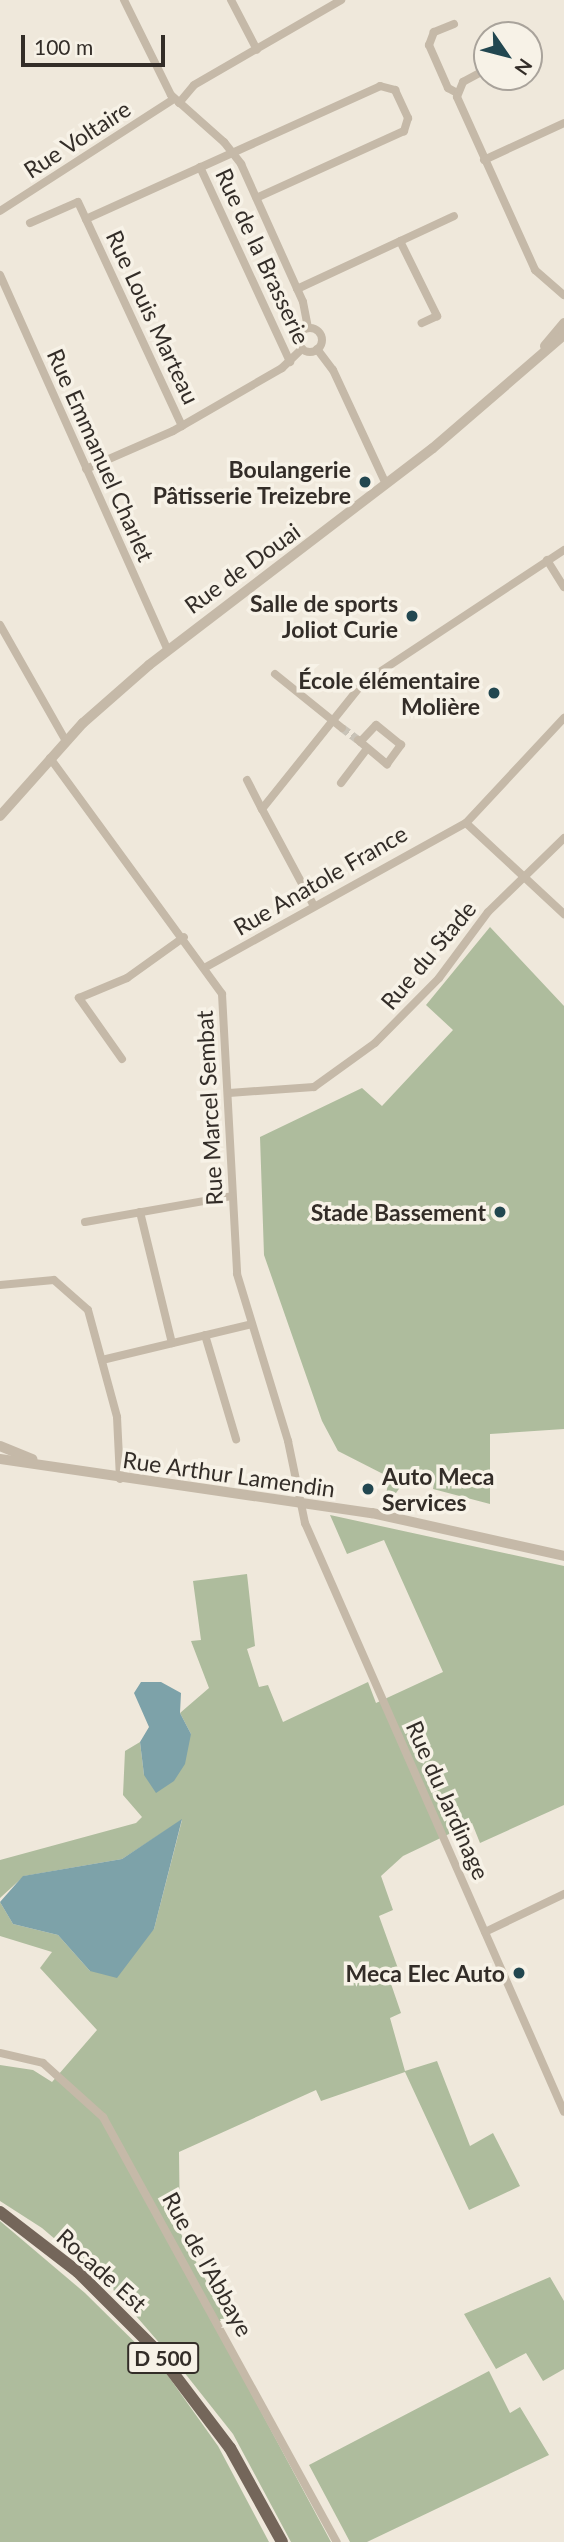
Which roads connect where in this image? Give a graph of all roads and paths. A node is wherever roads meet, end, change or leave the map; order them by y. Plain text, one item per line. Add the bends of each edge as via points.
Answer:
1 (124, 0) edge
2 (231, 0) edge
3 (341, 0) edge
4 (454, 23) dead end
5 (257, 50) junction
6 (473, 77) edge
7 (457, 93) junction
8 (177, 101) junction
9 (564, 124) edge
10 (233, 152) junction
11 (484, 160) junction
12 (201, 167) junction
13 (256, 198) junction
14 (0, 211) edge
15 (454, 216) dead end
16 (86, 219) junction
17 (30, 223) dead end
18 (400, 241) junction
19 (0, 275) edge
20 (297, 289) junction
21 (564, 295) edge
22 (422, 323) dead end
23 (564, 323) edge
24 (308, 328) junction
25 (564, 335) edge
26 (302, 349) junction
27 (317, 349) junction
28 (290, 362) junction
29 (524, 370) junction
30 (182, 425) junction
31 (86, 470) junction
32 (386, 484) junction
33 (564, 550) edge
34 (547, 560) junction
35 (564, 587) edge
36 (0, 625) edge
37 (167, 649) junction
38 (275, 674) dead end
39 (564, 719) edge
40 (333, 720) junction
41 (342, 728) tunnel mouth
42 (66, 741) junction
43 (366, 750) junction
44 (50, 758) junction
45 (247, 780) dead end
46 (341, 783) dead end
47 (262, 809) junction
48 (0, 816) edge
49 (466, 823) junction
50 (564, 838) edge
51 (524, 876) junction
52 (314, 906) junction
53 (564, 914) edge
54 (184, 937) junction
55 (206, 967) junction
56 (122, 1059) dead end
57 (229, 1093) junction
58 (232, 1196) junction
59 (140, 1212) junction
60 (85, 1222) dead end
61 (0, 1285) edge
62 (251, 1324) junction
63 (205, 1335) junction
64 (172, 1343) junction
65 (102, 1360) junction
66 (236, 1439) dead end
67 (1, 1446) edge
68 (0, 1459) edge
69 (53, 1466) junction
70 (120, 1479) junction
71 (301, 1503) junction
72 (564, 1556) edge
73 (564, 1894) edge
74 (485, 1932) junction
75 (0, 2053) edge
76 (564, 2112) edge
77 (0, 2212) edge
78 (282, 2542) edge
79 (337, 2542) edge

1 - 8 street
2 - 5 street
3 - 5 street, Rue Voltaire
4 - 7 street via 434,32 429,45 448,88
5 - 8 street, Rue Voltaire via 194,85
6 - 7 street
7 - 11 street
8 - 10 street
8 - 14 street, Rue Voltaire
9 - 11 street
10 - 12 street, Rue Louis Marteau
10 - 13 street
10 - 13 street, Rue Louis Marteau via 380,86 393,87 403,106 408,121 400,133
11 - 21 street via 534,270
12 - 16 street, Rue Louis Marteau
12 - 28 street, Rue de la Brasserie
13 - 20 street
15 - 18 street
16 - 17 street via 78,202
16 - 30 street, Rue Louis Marteau
18 - 20 street
18 - 22 street via 437,316
19 - 31 street, Rue Emmanuel Charlet
20 - 24 street
23 - 29 street, Rue de Douai
24 - 26 street via 299,335
24 - 27 street via 321,336
25 - 29 street, Rue de Douai
26 - 27 street
26 - 28 street
27 - 32 street via 333,370
28 - 30 street
29 - 32 street, Rue de Douai
30 - 31 street
31 - 37 street, Rue Emmanuel Charlet
32 - 37 street, Rue de Douai
33 - 34 street
34 - 35 street
34 - 40 street via 363,683
36 - 42 street
37 - 42 street, Rue de Douai
38 - 40 street
39 - 49 street
40 - 41 street
40 - 47 street
42 - 44 street, Rue de Douai
43 - 43 street via 359,741 376,725 401,743 387,764
43 - 46 street
44 - 48 street, Rue de Douai
44 - 54 street, Rue Marcel Sembat
45 - 47 street
47 - 52 street
49 - 51 street
49 - 52 street, Rue Anatole France
50 - 51 street, Rue du Stade
51 - 53 street
51 - 57 street, Rue du Stade via 488,912 439,978 374,1043 314,1087
52 - 55 street, Rue Anatole France
54 - 55 street, Rue Marcel Sembat
54 - 56 street via 127,978 79,998
55 - 57 street, Rue Marcel Sembat via 226,1010
57 - 58 street, Rue Marcel Sembat
58 - 59 street
58 - 62 street, Rue Marcel Sembat via 237,1275
59 - 60 street
59 - 64 street
61 - 65 street via 58,1282 89,1310
62 - 63 street
62 - 71 street, Rue Marcel Sembat via 288,1441
63 - 64 street
63 - 66 street
64 - 65 street
65 - 70 street via 117,1422
67 - 69 street
68 - 69 street
69 - 70 street, Rue Arthur Lamendin
70 - 71 street, Rue Arthur Lamendin
71 - 72 street, Rue Arthur Lamendin via 388,1516
71 - 74 street, Rue du Jardinage via 305,1523
73 - 74 street
74 - 76 street, Rue du Jardinage
75 - 79 street, Rue de l'Abbaye via 43,2063 103,2117
77 - 78 main road, Rocade Est / D 500 via 78,2272 165,2360 230,2448

